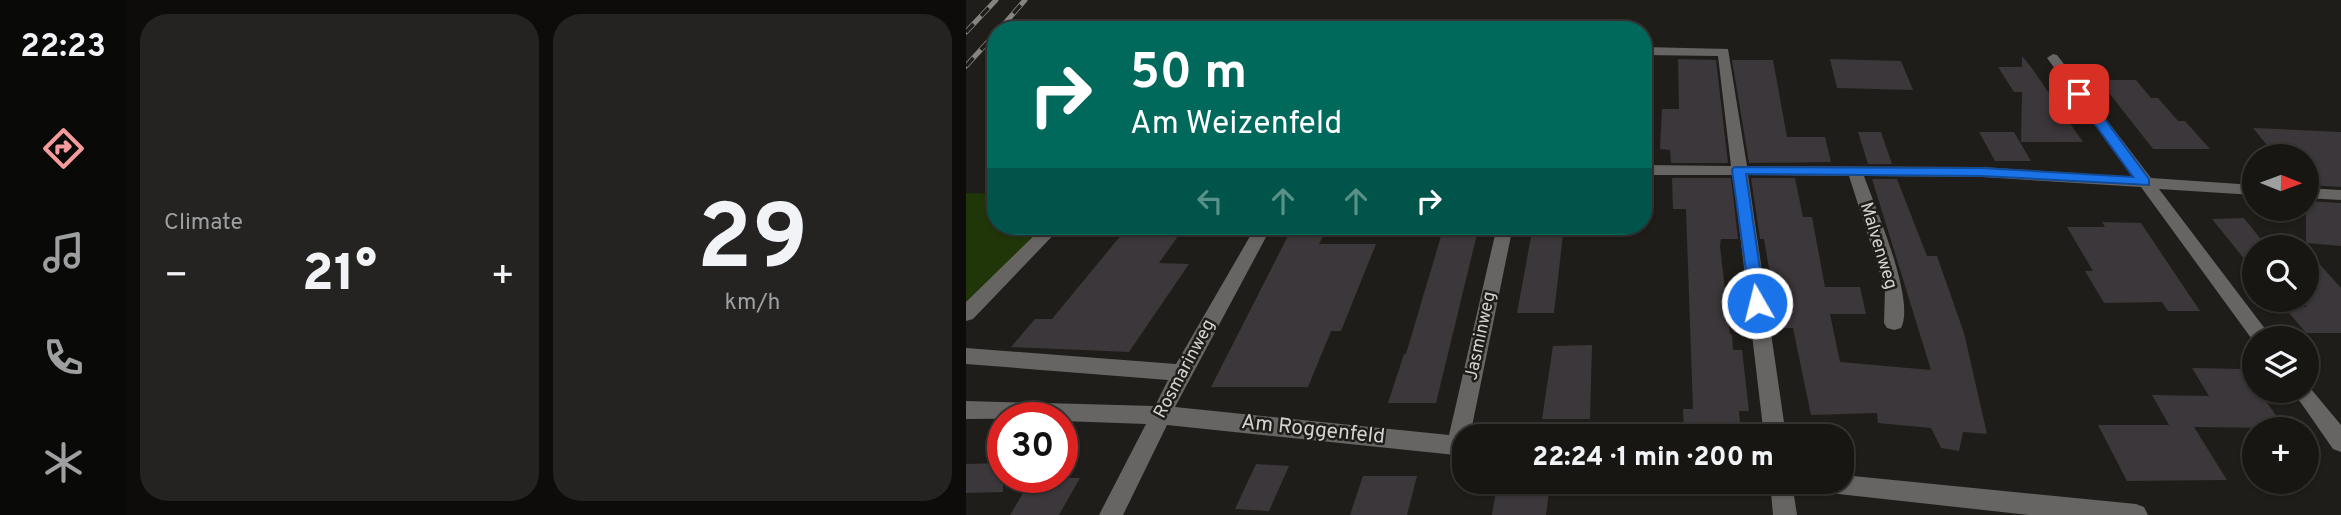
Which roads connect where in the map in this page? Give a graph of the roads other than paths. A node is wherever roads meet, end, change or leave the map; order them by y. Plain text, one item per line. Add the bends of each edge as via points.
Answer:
1 (1652, 51) edge
2 (2053, 58) dead end
3 (1652, 170) edge
4 (1739, 170) junction
5 (1855, 171) junction
6 (2144, 182) junction
7 (2242, 189) edge
8 (2319, 194) edge
9 (2341, 195) edge
10 (1045, 235) edge
11 (1259, 235) edge
12 (1502, 235) edge
13 (966, 314) edge
14 (1894, 323) dead end
15 (2253, 326) edge
16 (966, 356) edge
17 (1182, 373) junction
18 (2312, 403) edge
19 (966, 410) edge
20 (1161, 415) junction
21 (1465, 424) edge
22 (1773, 424) edge
23 (2341, 442) edge
24 (1452, 445) edge
25 (1854, 486) edge
26 (1783, 494) edge
27 (1111, 515) edge
28 (1785, 515) edge
29 (2136, 515) edge

1 - 4 street via 1724,52
2 - 6 street
3 - 4 street
4 - 5 street
4 - 22 street
5 - 6 street via 1982,172
5 - 14 street, Malvenweg via 1894,289
6 - 7 street
6 - 15 street
8 - 9 street
10 - 13 street
11 - 17 street, Rosmarinweg
12 - 21 street, Jasminweg
16 - 17 street
17 - 20 street, Rosmarinweg
18 - 23 street
19 - 20 street, Am Roggenfeld
20 - 24 street, Am Roggenfeld
20 - 27 street, Rosmarinweg
25 - 29 street
26 - 28 street

